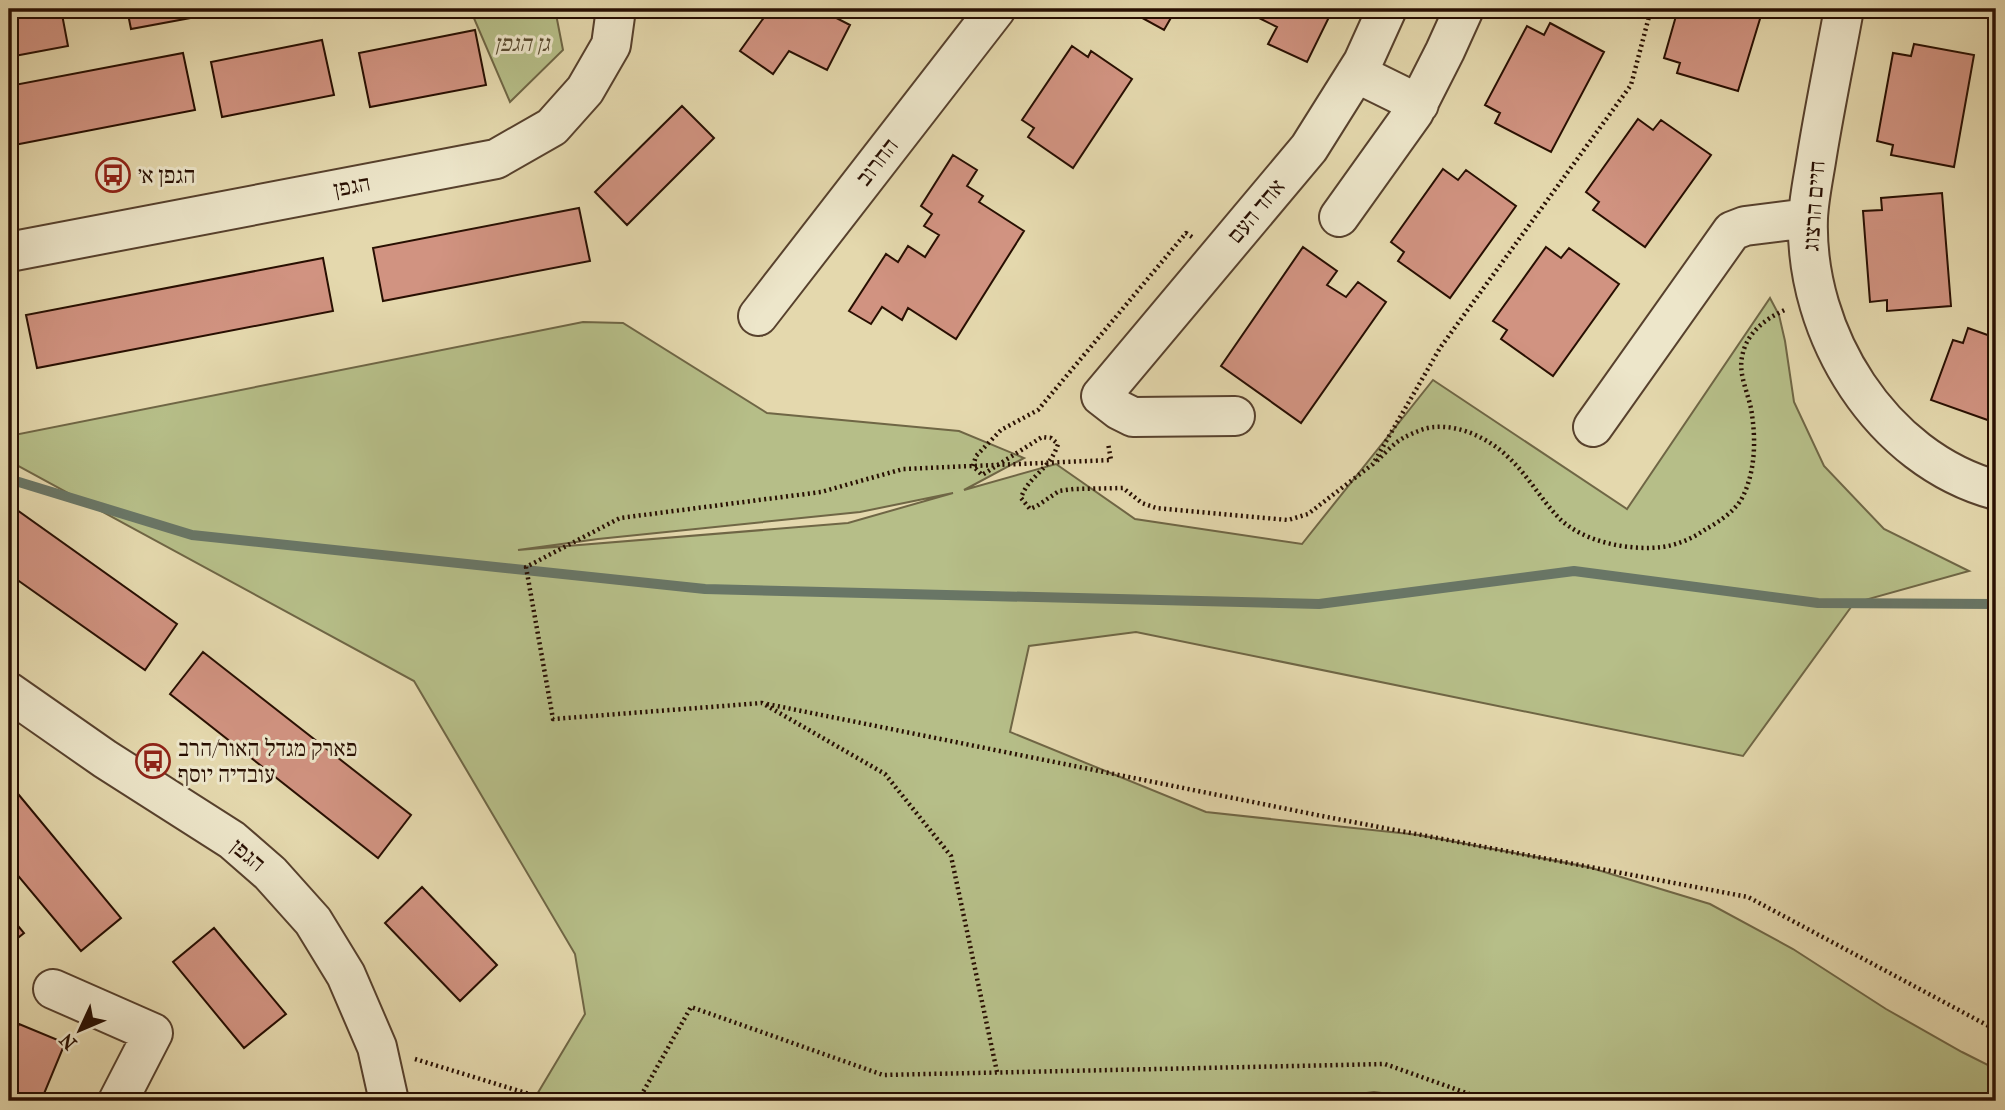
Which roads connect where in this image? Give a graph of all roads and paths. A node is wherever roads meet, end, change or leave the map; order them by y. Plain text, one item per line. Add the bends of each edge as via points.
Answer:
1 (616, 9) edge
2 (996, 9) edge
3 (1387, 9) edge
4 (1464, 9) edge
5 (1651, 9) edge
6 (1844, 9) edge
7 (1356, 74) junction
8 (1419, 104) junction
9 (1339, 217) dead end
10 (1808, 218) junction
11 (9, 252) edge
12 (1217, 257) junction
13 (1817, 296) junction
14 (758, 316) dead end
15 (1101, 396) junction
16 (1235, 416) dead end
17 (1593, 427) dead end
18 (1049, 463) junction
19 (1373, 464) junction
20 (997, 465) junction
21 (973, 466) junction
22 (1996, 490) edge
23 (9, 692) edge
24 (762, 703) junction
25 (53, 989) dead end
26 (1996, 1030) edge
27 (377, 1047) junction
28 (997, 1072) junction
29 (118, 1101) edge
30 (388, 1101) edge
31 (552, 1101) edge
32 (638, 1101) edge
33 (1489, 1101) edge

1 - 11 street, הגפן via 611,45 584,90 552,127 496,159
2 - 14 street, החרוב
3 - 7 street, אחד העם
4 - 8 street
5 - 19 path via 1631,85 1440,348
6 - 10 street, חיים הרצוג
7 - 8 street
7 - 12 street, אחד העם via 1309,148
8 - 9 street
10 - 13 street, חיים הרצוג
10 - 17 street via 1732,231
12 - 15 street, אחד העם
12 - 21 path via 1186,233 1038,410 1001,430 976,456
13 - 19 path via 1770,317 1746,345 1741,358 1755,439 1751,473 1741,499 1720,521 1692,539 1664,547 1630,548 1589,538 1559,519 1508,456 1483,437 1455,429 1434,427 1403,438
13 - 22 street, חיים הרצוג via 1837,352 1861,393 1893,430 1933,462
15 - 16 street via 1133,417
15 - 18 path via 1111,460
18 - 19 path via 1024,488 1021,498 1030,509 1059,491 1123,488 1156,508 1288,520 1308,514
18 - 20 path
18 - 20 path via 1058,444 1042,437
20 - 21 path
20 - 21 path via 982,475
21 - 24 path via 903,469 821,492 620,518 526,567 553,719
23 - 27 street, הגפן via 232,840 270,873 313,920 346,975
24 - 26 path via 1748,897
24 - 28 path via 885,774 951,856
25 - 29 street via 153,1033
27 - 30 street, הגפן
27 - 31 path
28 - 32 path via 883,1075 691,1007
28 - 33 path via 1385,1064

